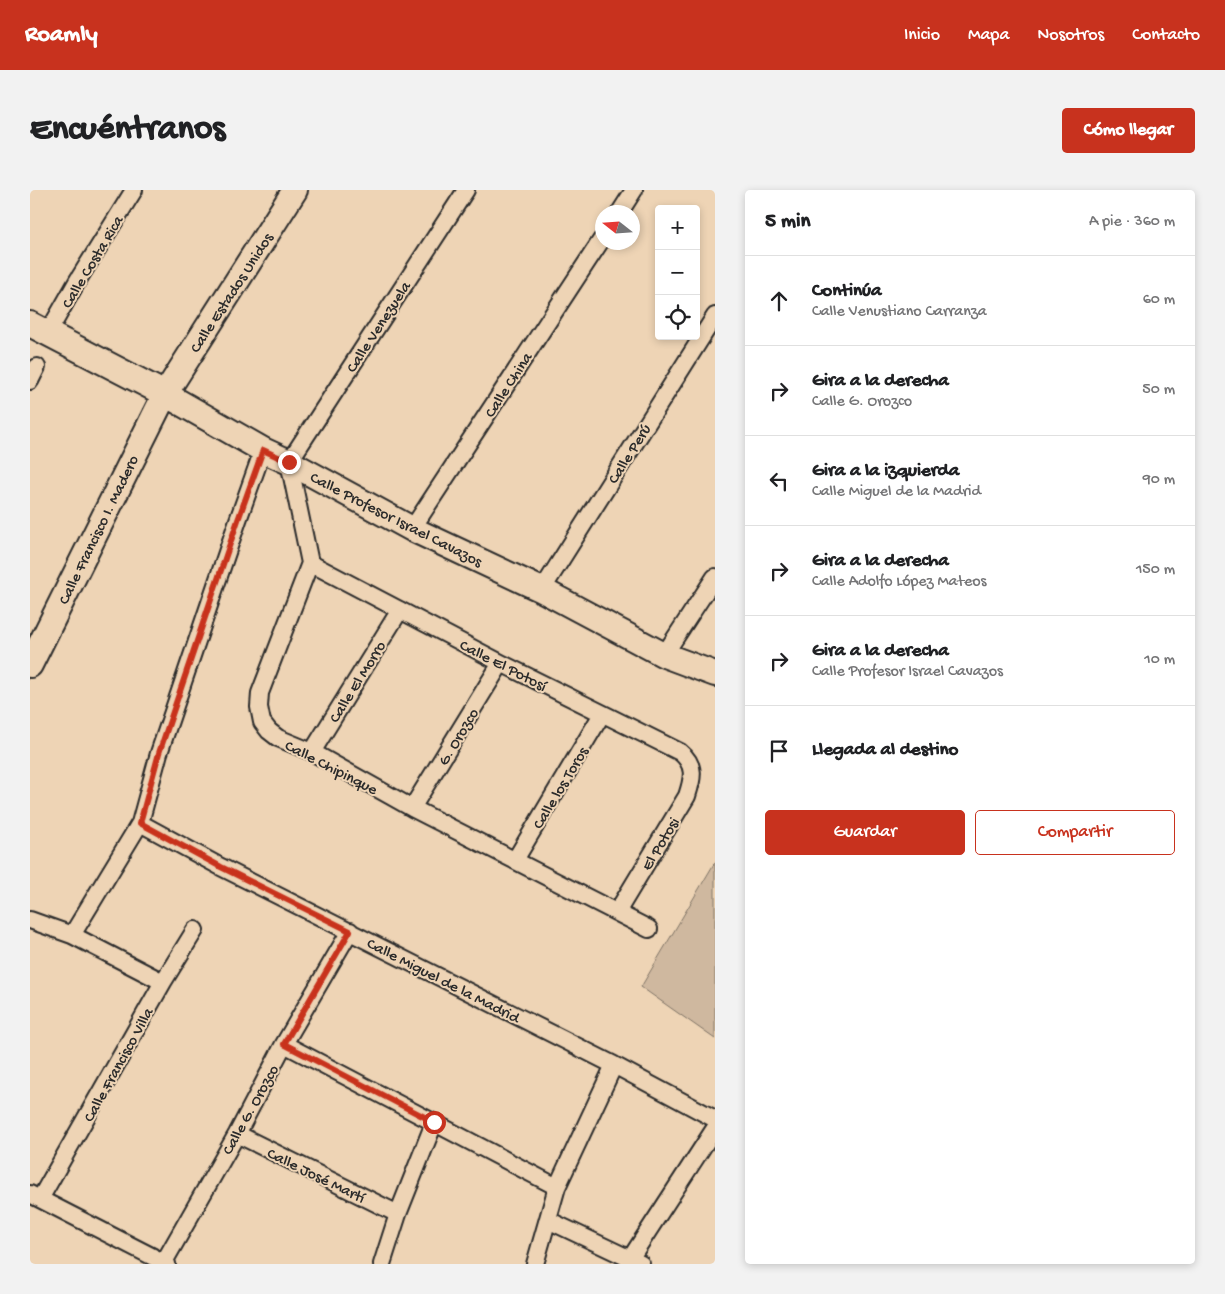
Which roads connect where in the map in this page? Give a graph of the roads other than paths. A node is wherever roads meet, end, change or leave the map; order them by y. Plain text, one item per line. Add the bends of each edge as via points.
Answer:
1 (134, 190) edge
2 (295, 190) edge
3 (466, 190) edge
4 (634, 190) edge
5 (624, 205) edge
6 (595, 250) edge
7 (715, 316) edge
8 (39, 328) edge
9 (164, 394) junction
10 (263, 450) junction
11 (289, 462) junction
12 (412, 528) junction
13 (310, 563) junction
14 (715, 577) edge
15 (542, 590) junction
16 (400, 610) junction
17 (664, 654) junction
18 (501, 663) junction
19 (30, 664) edge
20 (715, 674) edge
21 (602, 714) junction
22 (312, 752) junction
23 (692, 770) joint
24 (412, 808) junction
25 (140, 823) junction
26 (515, 860) junction
27 (617, 912) junction
28 (30, 920) edge
29 (649, 929) dead end
30 (195, 930) dead end
31 (350, 931) junction
32 (72, 935) junction
33 (163, 982) junction
34 (284, 1044) junction
35 (614, 1065) junction
36 (715, 1118) edge
37 (434, 1122) junction
38 (715, 1128) edge
39 (237, 1134) junction
40 (557, 1187) junction
41 (35, 1196) edge
42 (398, 1214) junction
43 (548, 1220) junction
44 (635, 1261) edge
45 (165, 1263) edge
46 (382, 1264) edge
47 (535, 1264) edge

1 - 8 street, Calle Costa Rica via 78,280
2 - 9 street, Calle Estados Unidos
3 - 11 street, Calle Venezuela
4 - 5 street
6 - 12 street, Calle China
7 - 15 street, Calle Perú
8 - 9 street, Calle Profesor Israel Cavazos
9 - 10 street, Calle Profesor Israel Cavazos
9 - 19 street, Calle Francisco I. Madero
10 - 11 street, Calle Profesor Israel Cavazos
10 - 25 street via 159,753
11 - 12 street, Calle Profesor Israel Cavazos
11 - 13 street
12 - 15 street, Calle Profesor Israel Cavazos
13 - 16 street, Calle El Potosí
13 - 22 street, Calle Chipinque via 260,693 259,707 262,722 269,731
14 - 17 street
15 - 17 street, Calle Profesor Israel Cavazos
16 - 18 street, Calle El Potosí
16 - 22 street, Calle El Morro
17 - 20 street, Calle Profesor Israel Cavazos
18 - 21 street, Calle El Potosí
18 - 24 street, G. Orozco
21 - 23 street, Calle El Potosí via 680,752
21 - 26 street, Calle los Toros
22 - 24 street, Calle Chipinque
23 - 27 street, El Potosi via 688,796
24 - 26 street, Calle Chipinque
25 - 31 street, Calle Miguel de la Madrid
25 - 32 street
26 - 27 street, Calle Chipinque
27 - 29 street, Calle Chipinque
28 - 32 street
30 - 33 street, Calle Francisco Villa
31 - 34 street, Calle G. Orozco
31 - 35 street, Calle Miguel de la Madrid
32 - 33 street
33 - 41 street, Calle Francisco Villa
34 - 37 street
34 - 39 street, Calle G. Orozco
35 - 36 street, Calle Miguel de la Madrid
35 - 40 street
37 - 40 street
37 - 42 street
38 - 44 street via 685,1173
39 - 42 street, Calle José Martí
39 - 45 street, Calle G. Orozco
40 - 43 street
41 - 45 street
42 - 46 street
43 - 44 street
43 - 47 street

